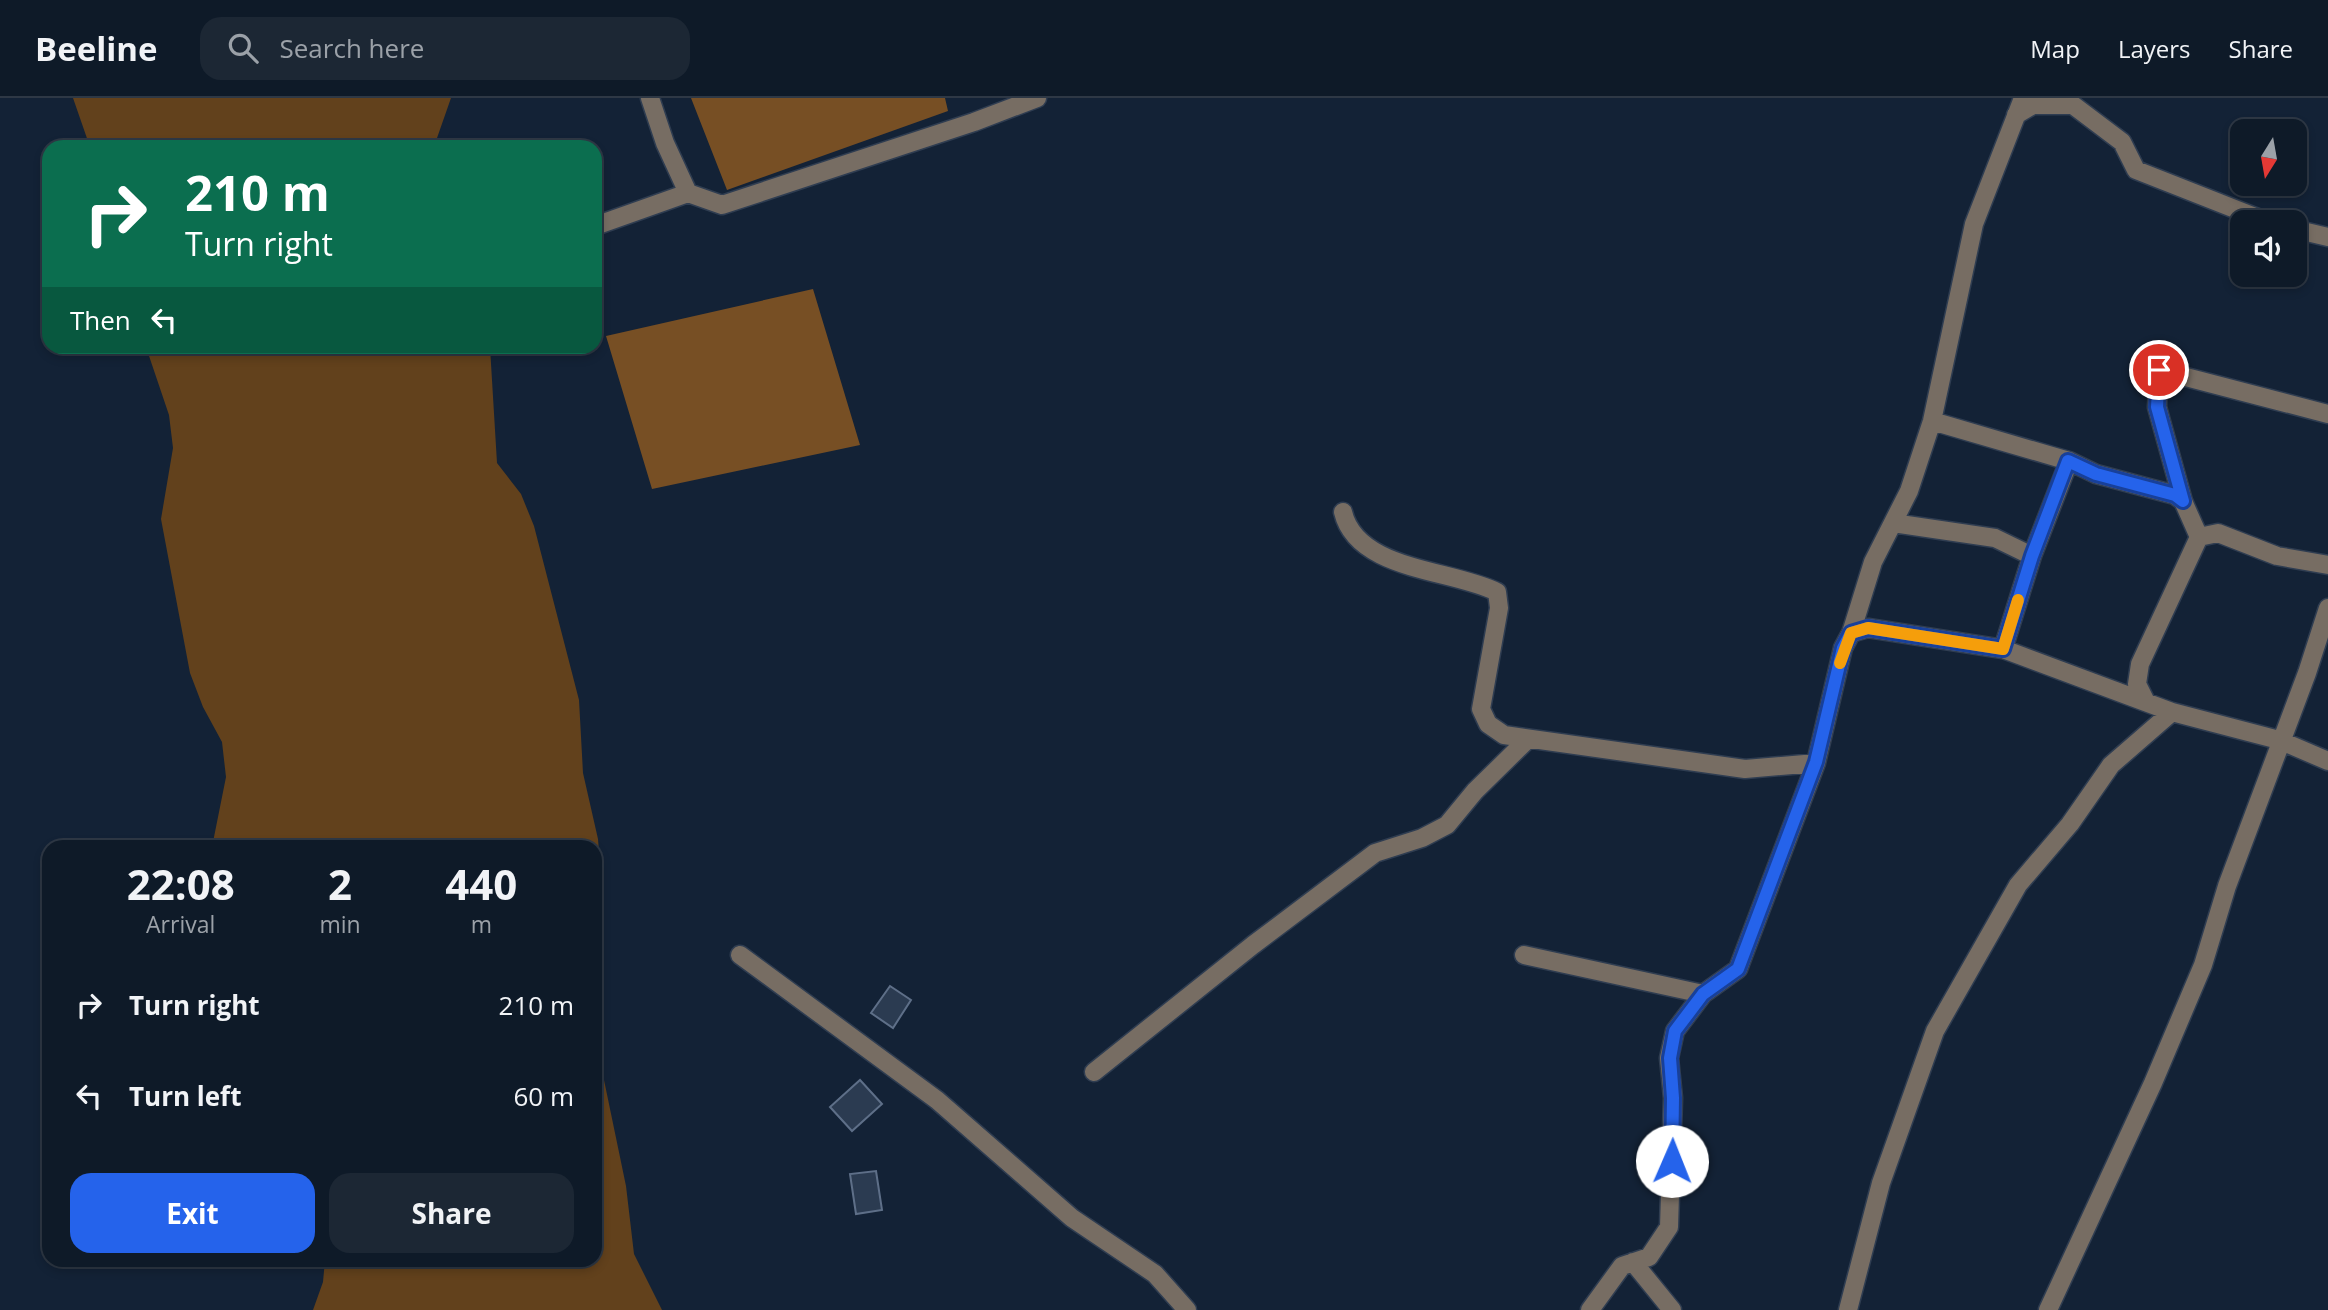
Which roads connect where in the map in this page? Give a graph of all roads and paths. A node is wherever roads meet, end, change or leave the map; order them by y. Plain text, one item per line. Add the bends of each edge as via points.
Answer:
1 (650, 98) edge
2 (1037, 98) edge
3 (2020, 106) edge
4 (688, 193) junction
5 (2238, 210) edge
6 (602, 224) edge
7 (2307, 232) edge
8 (2328, 237) edge
9 (2328, 414) edge
10 (1932, 421) junction
11 (2068, 461) junction
12 (2183, 501) junction
13 (1343, 513) dead end
14 (1893, 523) junction
15 (2199, 537) junction
16 (2032, 556) junction
17 (2328, 565) edge
18 (2328, 608) edge
19 (1851, 633) junction
20 (2003, 649) junction
21 (2145, 700) junction
22 (2172, 712) junction
23 (1528, 739) junction
24 (2279, 740) junction
25 (2328, 761) edge
26 (1816, 762) junction
27 (740, 955) dead end
28 (1524, 955) dead end
29 (1703, 994) junction
30 (1094, 1072) dead end
31 (1633, 1262) junction
32 (1187, 1310) edge
33 (1590, 1310) edge
34 (1672, 1310) edge
35 (1848, 1310) edge
36 (2048, 1310) edge

1 - 4 street
2 - 4 street via 722,205
3 - 5 street via 2073,105 2122,142 2136,170
3 - 10 street via 1974,224
4 - 6 street
7 - 8 street
9 - 12 street via 2159,370 2157,407
10 - 11 street
10 - 14 street via 1909,491
11 - 12 street
11 - 16 street
12 - 15 street
13 - 23 street via 1346,526 1374,552 1497,592 1499,608 1481,709 1488,723 1504,735
14 - 16 street via 1996,538
14 - 19 street via 1873,562
15 - 17 street via 2218,533 2277,556
15 - 21 street via 2140,664 2137,684
16 - 20 street
18 - 24 street
19 - 20 street via 1868,628
19 - 26 street via 1843,648
20 - 21 street
21 - 22 street
22 - 24 street
22 - 35 street via 2111,765 2070,824 2018,885 1935,1031 1881,1183
23 - 26 street via 1745,769
23 - 30 street via 1447,825 1375,853
24 - 25 street
24 - 36 street via 2203,965
26 - 29 street via 1738,969
27 - 32 street via 937,1100 1072,1218 1155,1274
28 - 29 street
29 - 31 street via 1675,1031 1670,1058 1669,1227 1649,1256
31 - 33 street via 1622,1266
31 - 34 street

